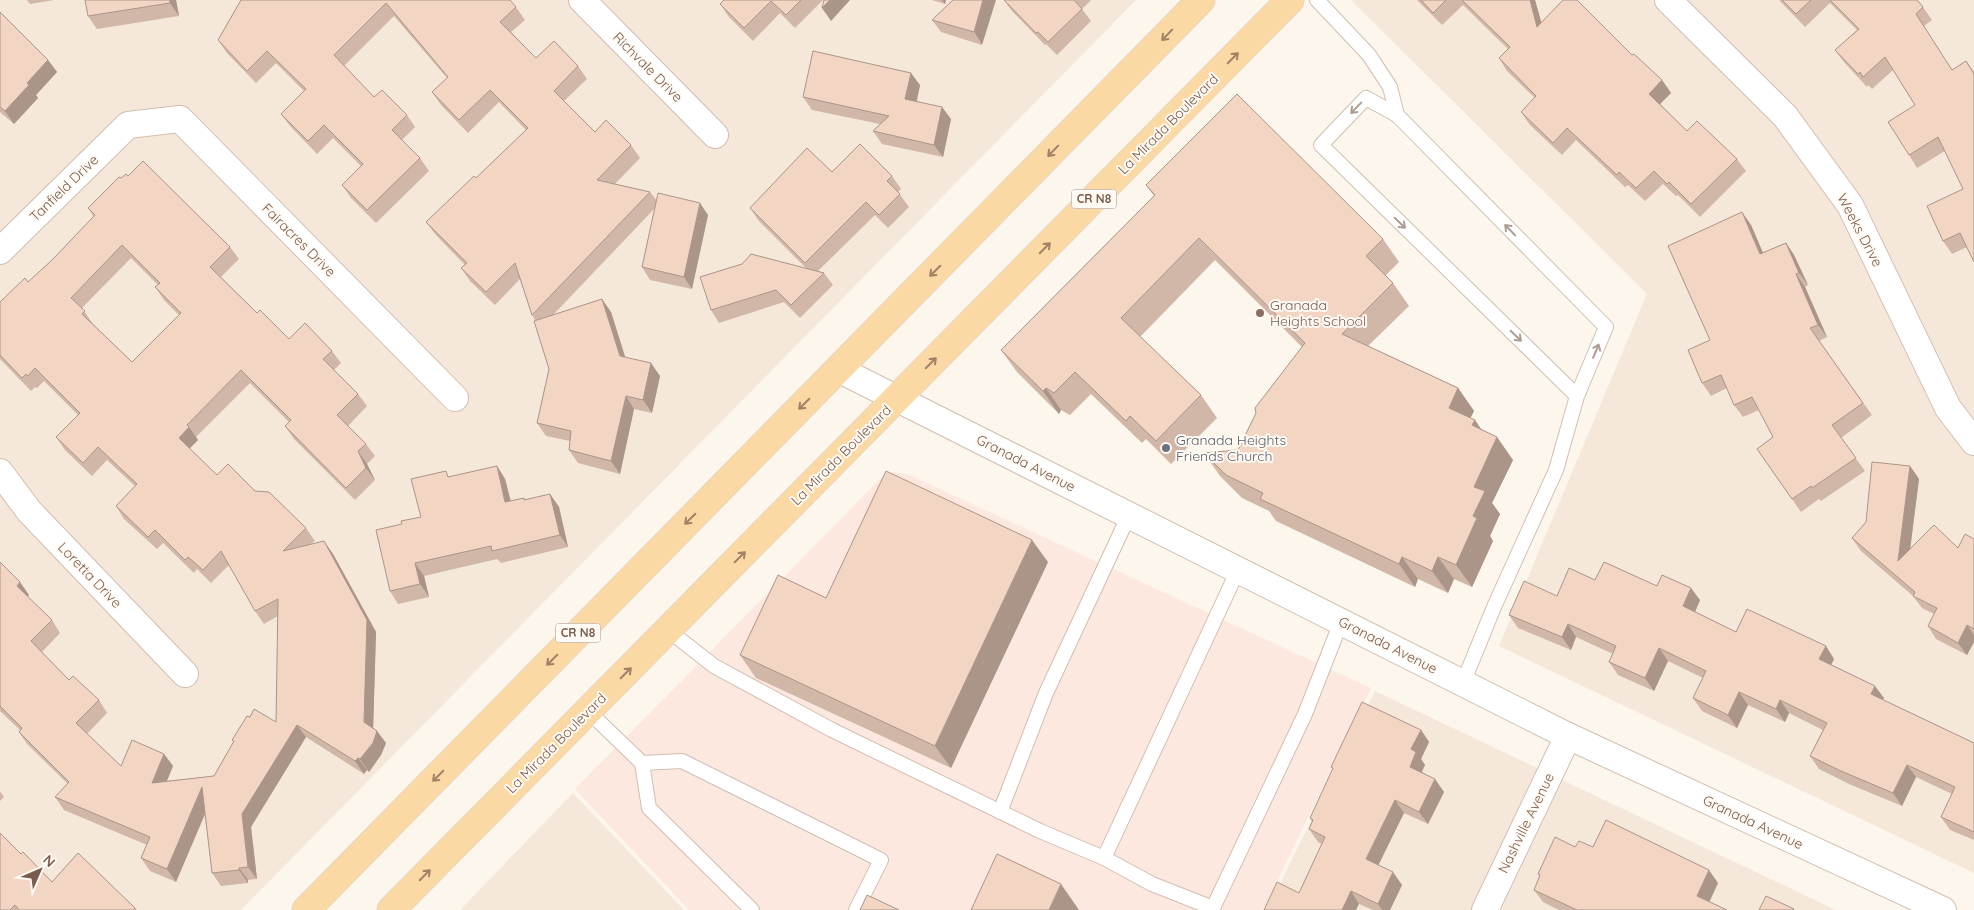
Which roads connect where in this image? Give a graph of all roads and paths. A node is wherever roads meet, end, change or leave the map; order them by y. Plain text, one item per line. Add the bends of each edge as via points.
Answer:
1 (582, 0) edge
2 (1201, 0) edge
3 (1290, 0) edge
4 (1317, 0) edge
5 (1668, 0) edge
6 (1397, 115) junction
7 (128, 126) joint
8 (715, 135) dead end
9 (0, 251) edge
10 (838, 369) junction
11 (1577, 396) junction
12 (455, 398) dead end
13 (897, 398) junction
14 (1974, 442) edge
15 (0, 472) edge
16 (1129, 515) junction
17 (1238, 570) junction
18 (1341, 622) junction
19 (668, 630) junction
20 (184, 674) dead end
21 (1463, 683) junction
22 (588, 711) junction
23 (1568, 736) junction
24 (642, 763) junction
25 (1000, 812) junction
26 (1104, 858) junction
27 (306, 910) edge
28 (391, 910) edge
29 (752, 910) edge
30 (856, 910) edge
31 (1485, 910) edge
32 (1943, 910) edge

1 - 8 street, Richvale Drive
2 -> 10 main road, CR N8
13 -> 3 main road, La Mirada Boulevard / CR N8
4 - 6 lane via 1368,55 1390,87
5 - 14 street, Weeks Drive via 1785,116 1850,204 1948,408
11 -> 6 lane via 1606,327
6 -> 11 lane via 1366,98 1321,145
7 - 9 street, Tanfield Drive
7 - 12 street, Fairacres Drive via 180,119
10 - 13 street, Granada Avenue
10 -> 27 main road, CR N8
11 - 21 lane via 1556,470
13 - 16 street, Granada Avenue
19 -> 13 main road, La Mirada Boulevard / CR N8
15 - 20 street, Loretta Drive via 29,511
16 - 17 street, Granada Avenue
16 - 25 lane via 1046,693
17 - 18 street, Granada Avenue
17 - 26 lane
18 - 21 street, Granada Avenue
18 - 26 lane via 1306,714 1213,908 1152,884
22 -> 19 main road, La Mirada Boulevard / CR N8
19 - 25 lane via 714,666 764,694 906,768
21 - 23 street, Granada Avenue
22 - 24 lane
28 -> 22 main road, La Mirada Boulevard / CR N8
23 - 31 street, Nashville Avenue
23 - 32 street, Granada Avenue
24 - 29 lane via 649,808
24 - 30 lane via 682,761 881,860
25 - 26 lane

